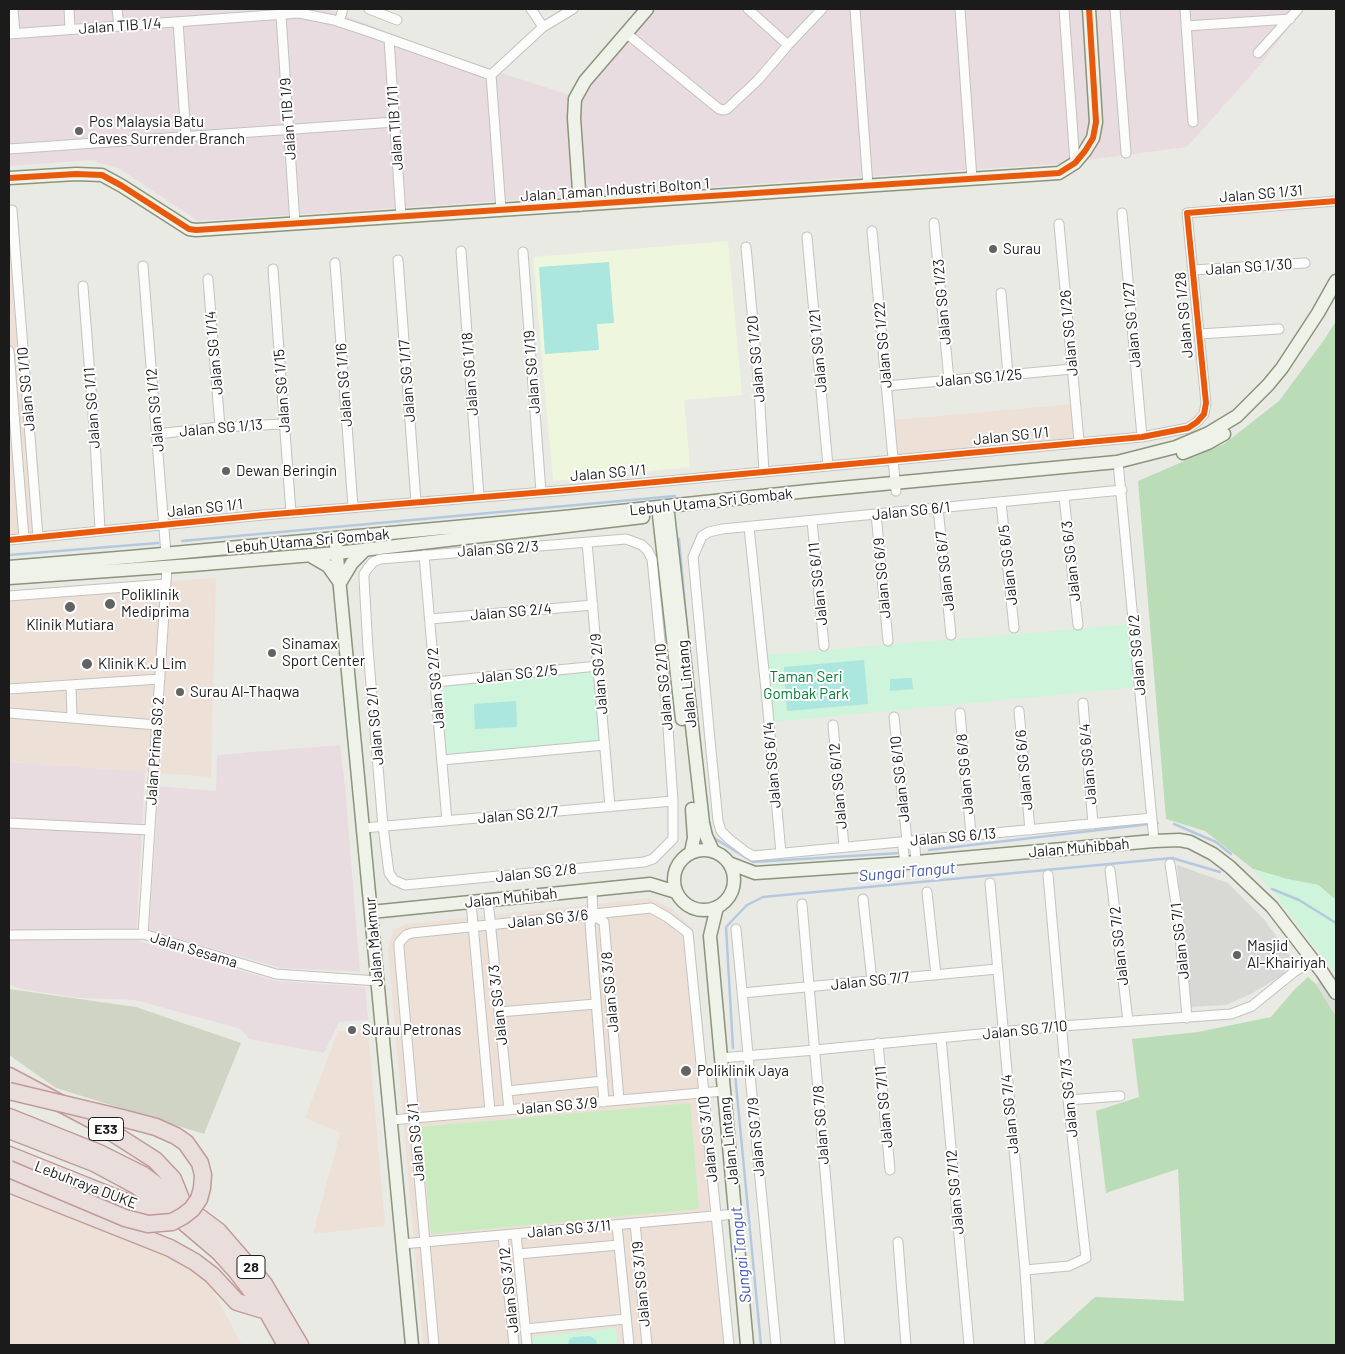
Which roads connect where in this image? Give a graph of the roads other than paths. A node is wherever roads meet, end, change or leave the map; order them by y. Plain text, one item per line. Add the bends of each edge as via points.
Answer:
1 (13, 9) edge
2 (68, 9) edge
3 (117, 9) edge
4 (343, 9) edge
5 (369, 9) edge
6 (531, 9) edge
7 (573, 9) edge
8 (646, 9) edge
9 (748, 9) edge
10 (822, 9) edge
11 (855, 9) edge
12 (960, 9) edge
13 (1064, 9) edge
14 (1088, 9) edge
15 (1115, 9) edge
16 (1185, 9) edge
17 (1298, 9) edge
18 (299, 11) edge
19 (281, 14) junction
20 (1290, 19) junction
21 (397, 20) dead end
22 (178, 22) junction
23 (339, 22) junction
24 (119, 26) junction
25 (1186, 26) junction
26 (543, 27) junction
27 (70, 29) junction
28 (626, 32) junction
29 (12, 33) edge
30 (388, 39) junction
31 (788, 45) junction
32 (1258, 53) dead end
33 (491, 75) junction
34 (395, 122) junction
35 (1193, 122) dead end
36 (289, 129) junction
37 (186, 136) junction
38 (9, 149) edge
39 (1126, 153) dead end
40 (1075, 163) junction
41 (9, 178) edge
42 (972, 179) junction
43 (868, 186) junction
44 (1336, 201) edge
45 (580, 205) junction
46 (10, 210) edge
47 (501, 210) junction
48 (1122, 213) dead end
49 (1187, 213) joint
50 (402, 217) junction
51 (934, 223) dead end
52 (295, 224) junction
53 (1059, 224) dead end
54 (872, 231) dead end
55 (807, 237) dead end
56 (746, 247) dead end
57 (461, 252) dead end
58 (523, 252) dead end
59 (398, 260) dead end
60 (335, 263) dead end
61 (1305, 263) dead end
62 (143, 266) dead end
63 (273, 269) dead end
64 (1193, 270) junction
65 (208, 279) dead end
66 (1336, 281) edge
67 (83, 286) dead end
68 (13, 289) edge
69 (1001, 293) dead end
70 (1336, 295) edge
71 (1278, 329) dead end
72 (1198, 334) junction
73 (9, 351) edge
74 (1072, 369) junction
75 (1008, 375) junction
76 (949, 380) junction
77 (886, 386) junction
78 (1204, 414) joint
79 (284, 424) junction
80 (220, 427) junction
81 (157, 434) junction
82 (1142, 437) junction
83 (1079, 442) junction
84 (31, 445) junction
85 (16, 446) junction
86 (893, 460) junction
87 (828, 466) junction
88 (1119, 466) junction
89 (764, 472) junction
90 (896, 487) junction
91 (1122, 490) junction
92 (541, 492) junction
93 (479, 497) junction
94 (1064, 497) junction
95 (416, 502) junction
96 (1001, 502) junction
97 (353, 507) junction
98 (938, 508) junction
99 (291, 513) junction
100 (876, 514) junction
101 (663, 515) junction
102 (812, 521) junction
103 (164, 525) junction
104 (749, 527) junction
105 (100, 530) junction
106 (502, 534) junction
107 (38, 537) junction
108 (24, 538) junction
109 (336, 538) junction
110 (9, 540) edge
111 (587, 542) junction
112 (642, 545) joint
113 (366, 549) junction
114 (504, 549) junction
115 (337, 553) junction
116 (166, 554) junction
117 (309, 555) junction
118 (424, 555) junction
119 (9, 567) edge
120 (167, 567) junction
121 (9, 578) edge
122 (364, 580) joint
123 (340, 582) junction
124 (166, 584) junction
125 (9, 596) edge
126 (593, 605) junction
127 (430, 619) junction
128 (1078, 625) dead end
129 (1014, 628) dead end
130 (951, 635) dead end
131 (888, 641) dead end
132 (824, 646) dead end
133 (598, 666) junction
134 (160, 678) junction
135 (435, 682) junction
136 (71, 685) junction
137 (9, 689) edge
138 (1082, 703) dead end
139 (1019, 711) dead end
140 (9, 713) edge
141 (960, 713) dead end
142 (894, 717) dead end
143 (72, 718) junction
144 (157, 725) junction
145 (832, 725) dead end
146 (605, 745) junction
147 (442, 760) junction
148 (673, 801) junction
149 (610, 807) junction
150 (447, 821) junction
151 (9, 823) edge
152 (1093, 824) junction
153 (383, 826) junction
154 (363, 828) junction
155 (1153, 829) junction
156 (150, 830) junction
157 (1030, 830) junction
158 (674, 833) joint
159 (970, 835) junction
160 (907, 841) junction
161 (844, 847) junction
162 (713, 851) junction
163 (691, 852) junction
164 (780, 853) junction
165 (753, 856) joint
166 (910, 862) junction
167 (729, 863) junction
168 (1170, 864) dead end
169 (675, 870) junction
170 (1110, 870) dead end
171 (389, 873) joint
172 (755, 873) junction
173 (1048, 875) dead end
174 (990, 883) dead end
175 (650, 884) junction
176 (592, 890) junction
177 (732, 890) junction
178 (676, 892) junction
179 (927, 892) dead end
180 (863, 899) dead end
181 (488, 900) junction
182 (471, 902) junction
183 (802, 904) dead end
184 (717, 907) junction
185 (697, 910) junction
186 (371, 912) junction
187 (593, 914) junction
188 (490, 925) junction
189 (474, 927) junction
190 (736, 929) dead end
191 (688, 933) joint
192 (143, 934) junction
193 (9, 935) edge
194 (710, 936) junction
195 (402, 939) joint
196 (1313, 960) junction
197 (997, 969) junction
198 (936, 975) junction
199 (378, 980) junction
200 (872, 981) junction
201 (810, 987) junction
202 (742, 992) junction
203 (1336, 993) edge
204 (596, 1004) junction
205 (499, 1012) junction
206 (1187, 1018) junction
207 (1128, 1021) junction
208 (1062, 1026) junction
209 (1003, 1032) junction
210 (941, 1038) junction
211 (878, 1044) junction
212 (815, 1050) junction
213 (749, 1055) junction
214 (720, 1058) junction
215 (9, 1076) edge
216 (603, 1081) junction
217 (9, 1091) edge
218 (507, 1091) junction
219 (724, 1092) junction
220 (704, 1093) junction
221 (1120, 1096) dead end
222 (619, 1100) junction
223 (1068, 1100) junction
224 (604, 1102) junction
225 (509, 1110) junction
226 (490, 1111) junction
227 (9, 1117) edge
228 (414, 1118) junction
229 (391, 1120) junction
230 (9, 1130) edge
231 (9, 1155) edge
232 (9, 1169) edge
233 (890, 1170) dead end
234 (124, 1172) junction
235 (9, 1184) edge
236 (183, 1204) junction
237 (166, 1206) junction
238 (736, 1214) junction
239 (716, 1216) junction
240 (635, 1223) junction
241 (617, 1224) junction
242 (516, 1234) junction
243 (503, 1235) junction
244 (425, 1242) junction
245 (898, 1242) dead end
246 (402, 1244) junction
247 (619, 1245) junction
248 (518, 1254) junction
249 (1025, 1270) junction
250 (267, 1311) junction
251 (626, 1319) junction
252 (525, 1329) junction
253 (629, 1344) edge
254 (646, 1344) edge
255 (286, 1345) edge
256 (300, 1345) edge
257 (412, 1345) edge
258 (434, 1345) edge
259 (514, 1345) edge
260 (527, 1345) edge
261 (729, 1345) edge
262 (747, 1345) edge
263 (776, 1345) edge
264 (840, 1345) edge
265 (906, 1345) edge
266 (970, 1345) edge
267 (1030, 1345) edge

1 - 29 street
2 - 27 street
3 - 24 street
4 - 23 street
5 - 21 street
6 - 26 street
7 - 26 street
8 - 28 street
9 - 31 street
10 - 31 street
11 - 43 street
12 - 42 street
13 - 40 street
14 - 40 street, Jalan Taman Industri Bolton 1 via 1096,122 1093,138
15 - 39 street
16 - 25 street
17 - 20 street
18 - 19 street, Jalan TIB 1/4
18 - 23 street, Jalan TIB 1/4
19 - 22 street, Jalan TIB 1/4
19 - 36 street, Jalan TIB 1/9
20 - 25 street
20 - 32 street
22 - 24 street, Jalan TIB 1/4
22 - 37 street
23 - 30 street, Jalan TIB 1/4
24 - 27 street, Jalan TIB 1/4
25 - 35 street
26 - 33 street
27 - 29 street, Jalan TIB 1/4
28 - 31 street via 719,109 727,109
28 - 45 street via 585,81 575,99
30 - 33 street, Jalan TIB 1/4
30 - 34 street, Jalan TIB 1/11
33 - 47 street
34 - 36 street
34 - 50 street, Jalan TIB 1/11
36 - 37 street
36 - 52 street, Jalan TIB 1/9
37 - 38 street
40 - 42 street, Jalan Taman Industri Bolton 1 via 1059,173
41 - 52 street, Jalan Taman Industri Bolton 1 via 102,175 189,229
42 - 43 street, Jalan Taman Industri Bolton 1
43 - 45 street, Jalan Taman Industri Bolton 1
44 - 49 street, Jalan SG 1/31
45 - 47 street, Jalan Taman Industri Bolton 1
46 - 68 street, Jalan SG 1/10
47 - 50 street, Jalan Taman Industri Bolton 1
48 - 82 street, Jalan SG 1/27
49 - 64 street, Jalan SG 1/28
50 - 52 street, Jalan Taman Industri Bolton 1
51 - 76 street, Jalan SG 1/23
53 - 74 street, Jalan SG 1/26
54 - 77 street, Jalan SG 1/22
55 - 87 street, Jalan SG 1/21
56 - 89 street, Jalan SG 1/20
57 - 93 street, Jalan SG 1/18
58 - 92 street, Jalan SG 1/19
59 - 95 street, Jalan SG 1/17
60 - 97 street, Jalan SG 1/16
61 - 64 street, Jalan SG 1/30
62 - 81 street, Jalan SG 1/12
63 - 79 street, Jalan SG 1/15
64 - 72 street, Jalan SG 1/28
65 - 80 street, Jalan SG 1/14
66 - 88 street, Lebuh Utama Sri Gombak via 1282,368 1237,416 1176,447
67 - 105 street, Jalan SG 1/11
68 - 84 street, Jalan SG 1/10
69 - 75 street
70 - 88 street, Lebuh Utama Sri Gombak via 1286,374 1239,423 1208,444 1179,455
71 - 72 street
72 - 78 street, Jalan SG 1/28 via 1206,402
73 - 85 street
74 - 75 street, Jalan SG 1/25
74 - 83 street, Jalan SG 1/26
75 - 76 street, Jalan SG 1/25
76 - 77 street, Jalan SG 1/25
77 - 86 street, Jalan SG 1/22
78 - 82 street, Jalan SG 1/1 via 1188,428
79 - 80 street, Jalan SG 1/13
79 - 99 street, Jalan SG 1/15
80 - 81 street, Jalan SG 1/13
81 - 103 street, Jalan SG 1/12
82 - 83 street, Jalan SG 1/1
83 - 86 street, Jalan SG 1/1
84 - 85 street
84 - 107 street, Jalan SG 1/10
85 - 108 street
86 - 87 street, Jalan SG 1/1
86 - 90 street
87 - 89 street, Jalan SG 1/1
88 - 90 street, Lebuh Utama Sri Gombak
88 - 91 street, Jalan SG 6/2
89 - 92 street, Jalan SG 1/1
90 - 101 street, Lebuh Utama Sri Gombak
90 - 109 street, Lebuh Utama Sri Gombak
91 - 94 street, Jalan SG 6/1
91 - 155 street, Jalan SG 6/2
92 - 93 street, Jalan SG 1/1
93 - 95 street, Jalan SG 1/1
94 - 96 street, Jalan SG 6/1
94 - 128 street, Jalan SG 6/3
95 - 97 street, Jalan SG 1/1
96 - 98 street, Jalan SG 6/1
96 - 129 street, Jalan SG 6/5
97 - 99 street, Jalan SG 1/1
98 - 100 street, Jalan SG 6/1
98 - 130 street, Jalan SG 6/7
99 - 103 street, Jalan SG 1/1
100 - 102 street, Jalan SG 6/1
100 - 131 street, Jalan SG 6/9
101 - 106 street, Lebuh Utama Sri Gombak
101 - 162 street, Jalan Lintang via 703,824
101 - 163 street, Jalan Lintang via 694,824
102 - 104 street, Jalan SG 6/1
102 - 132 street, Jalan SG 6/11
103 - 105 street, Jalan SG 1/1
103 - 116 street, Jalan SG 1/12
104 - 164 street, Jalan SG 6/14
104 - 165 street, Jalan SG 6/1 via 709,532 702,536 693,557 718,822 729,839
105 - 107 street, Jalan SG 1/1
106 - 113 street, Lebuh Utama Sri Gombak
106 - 114 street
107 - 108 street, Jalan SG 1/1
108 - 110 street, Jalan SG 1/1
109 - 115 street, Jalan Makmur
109 - 116 street, Lebuh Utama Sri Gombak
111 - 112 street, Jalan SG 2/3 via 626,539
111 - 114 street, Jalan SG 2/3
111 - 126 street, Jalan SG 2/9
112 - 148 street, Jalan SG 2/10 via 652,559
113 - 115 street, Lebuh Utama Sri Gombak
113 - 123 street
114 - 118 street, Jalan SG 2/3
115 - 117 street, Lebuh Utama Sri Gombak
115 - 123 street, Jalan Makmur
116 - 119 street, Lebuh Utama Sri Gombak
117 - 120 street, Lebuh Utama Sri Gombak
117 - 123 street via 328,566
118 - 122 street, Jalan SG 2/3 via 380,559 368,568
118 - 127 street, Jalan SG 2/2
120 - 121 street, Lebuh Utama Sri Gombak
120 - 124 street, Jalan Prima SG 2
122 - 153 street, Jalan SG 2/1
123 - 154 street, Jalan Makmur
124 - 125 street
124 - 134 street, Jalan Prima SG 2
126 - 127 street, Jalan SG 2/4
126 - 133 street, Jalan SG 2/9
127 - 135 street, Jalan SG 2/2
133 - 135 street, Jalan SG 2/5
133 - 146 street, Jalan SG 2/9
134 - 136 street
134 - 144 street, Jalan Prima SG 2
135 - 147 street, Jalan SG 2/2
136 - 137 street
136 - 143 street
138 - 152 street, Jalan SG 6/4
139 - 157 street, Jalan SG 6/6
140 - 143 street
141 - 159 street, Jalan SG 6/8
142 - 160 street, Jalan SG 6/10
143 - 144 street
144 - 156 street, Jalan Prima SG 2
145 - 161 street, Jalan SG 6/12
146 - 147 street
146 - 149 street, Jalan SG 2/9
147 - 150 street, Jalan SG 2/2
148 - 149 street, Jalan SG 2/7
148 - 158 street, Jalan SG 2/10
149 - 150 street, Jalan SG 2/7
150 - 153 street, Jalan SG 2/7
151 - 156 street
152 - 155 street, Jalan SG 6/13
152 - 157 street, Jalan SG 6/13
153 - 154 street, Jalan SG 2/7
153 - 171 street, Jalan SG 2/1
154 - 186 street, Jalan Makmur
155 - 166 street, Jalan Muhibbah
155 - 196 street, Jalan Muhibbah via 1213,854 1244,879 1272,907
156 - 192 street, Jalan Prima SG 2
157 - 159 street, Jalan SG 6/13
158 - 171 street, Jalan SG 2/8 via 664,849 644,862 405,885 394,880
159 - 160 street, Jalan SG 6/13
160 - 161 street, Jalan SG 6/13
160 - 166 street, Jalan SG 6/10 via 903,848
161 - 164 street, Jalan SG 6/13
162 - 163 street
162 - 167 street
163 - 169 street
164 - 165 street, Jalan SG 6/13
166 - 172 street, Jalan Muhibbah
167 - 172 street, Jalan Muhibbah
167 - 177 street via 734,876
168 - 206 street, Jalan SG 7/1 via 1179,922
169 - 175 street, Jalan Muhibah
169 - 178 street
170 - 207 street, Jalan SG 7/2
172 - 177 street
173 - 208 street, Jalan SG 7/3
174 - 197 street, Jalan SG 7/4
175 - 176 street, Jalan Muhibah
175 - 178 street, Jalan Muhibah
176 - 181 street, Jalan Muhibah
176 - 187 street, Jalan SG 3/8
177 - 184 street
178 - 185 street
179 - 198 street
180 - 200 street
181 - 182 street, Jalan Muhibah
181 - 188 street, Jalan SG 3/3
182 - 186 street, Jalan Muhibah
182 - 189 street
183 - 201 street, Jalan SG 7/8
184 - 185 street
184 - 194 street, Jalan Lintang
185 - 194 street, Jalan Lintang
186 - 199 street, Jalan Makmur
187 - 188 street, Jalan SG 3/6
187 - 191 street, Jalan SG 3/6 via 651,908
187 - 204 street via 590,924
187 - 222 street, Jalan SG 3/8 via 604,922
188 - 189 street, Jalan SG 3/6
188 - 205 street, Jalan SG 3/3
189 - 195 street, Jalan SG 3/6 via 406,934
189 - 226 street
190 - 202 street, Jalan SG 7/9
191 - 220 street, Jalan SG 3/10
192 - 193 street, Jalan Sesama
192 - 199 street, Jalan Sesama via 276,974
194 - 214 street, Jalan Lintang
195 - 228 street, Jalan SG 3/1 via 399,948
196 - 203 street, Jalan Muhibbah
196 - 206 street, Jalan SG 7/10 via 1252,1006 1231,1014
197 - 198 street, Jalan SG 7/7
197 - 209 street, Jalan SG 7/4
198 - 200 street, Jalan SG 7/7
199 - 229 street, Jalan Makmur
200 - 201 street, Jalan SG 7/7
201 - 202 street, Jalan SG 7/7
201 - 212 street, Jalan SG 7/8
202 - 213 street, Jalan SG 7/9
204 - 205 street
204 - 216 street
205 - 218 street, Jalan SG 3/3
206 - 207 street, Jalan SG 7/10
207 - 208 street, Jalan SG 7/10
208 - 209 street, Jalan SG 7/10
208 - 223 street, Jalan SG 7/3
209 - 210 street, Jalan SG 7/10
209 - 249 street, Jalan SG 7/4
210 - 211 street, Jalan SG 7/10
210 - 266 street, Jalan SG 7/12
211 - 212 street, Jalan SG 7/10
211 - 233 street, Jalan SG 7/11
212 - 213 street, Jalan SG 7/10
212 - 264 street, Jalan SG 7/8
213 - 214 street, Jalan SG 7/10
213 - 263 street, Jalan SG 7/9
214 - 219 street, Jalan Lintang
215 - 236 highway, E33 via 94,1121 155,1160 173,1179
216 - 218 street
216 - 224 street
217 - 232 highway, bridge via 156,1127 186,1143 200,1163 203,1174 199,1199 192,1209 172,1222 148,1224 125,1218
218 - 225 street, Jalan SG 3/3
219 - 220 street, Jalan SG 3/9
219 - 238 street, Jalan Lintang
220 - 222 street, Jalan SG 3/9
220 - 239 street, Jalan SG 3/10
221 - 223 street
222 - 224 street, Jalan SG 3/9
223 - 249 street, Jalan SG 7/3 via 1086,1258 1069,1266
224 - 225 street, Jalan SG 3/9
225 - 226 street, Jalan SG 3/9
226 - 228 street, Jalan SG 3/9
227 - 234 highway, 28 via 48,1132
228 - 229 street, Jalan SG 3/9
228 - 244 street, Jalan SG 3/1
229 - 246 street, Jalan Makmur
230 - 234 highway, 28 via 94,1164
231 - 237 highway, Lebuhraya DUKE via 139,1207
234 - 236 highway, 28 via 143,1175
234 - 237 highway, 28 via 135,1185
235 - 250 highway via 170,1248 212,1275 237,1302
236 - 256 highway, 28 via 218,1230 243,1258 264,1284
237 - 250 highway, 28 via 219,1252
238 - 239 street, Jalan SG 3/11
238 - 262 street, Jalan Lintang
239 - 240 street, Jalan SG 3/11
239 - 261 street, Jalan SG 3/10
240 - 241 street, Jalan SG 3/11
240 - 254 street, Jalan SG 3/19
241 - 242 street, Jalan SG 3/11
241 - 247 street
242 - 243 street, Jalan SG 3/11
242 - 248 street
243 - 244 street, Jalan SG 3/11
243 - 259 street, Jalan SG 3/12
244 - 246 street, Jalan SG 3/11
244 - 258 street, Jalan SG 3/1
245 - 265 street
246 - 257 street, Jalan Makmur
247 - 248 street
247 - 251 street
248 - 252 street
249 - 267 street, Jalan SG 7/4
250 - 255 highway, 28
251 - 252 street
251 - 253 street
252 - 260 street
253 - 254 street

